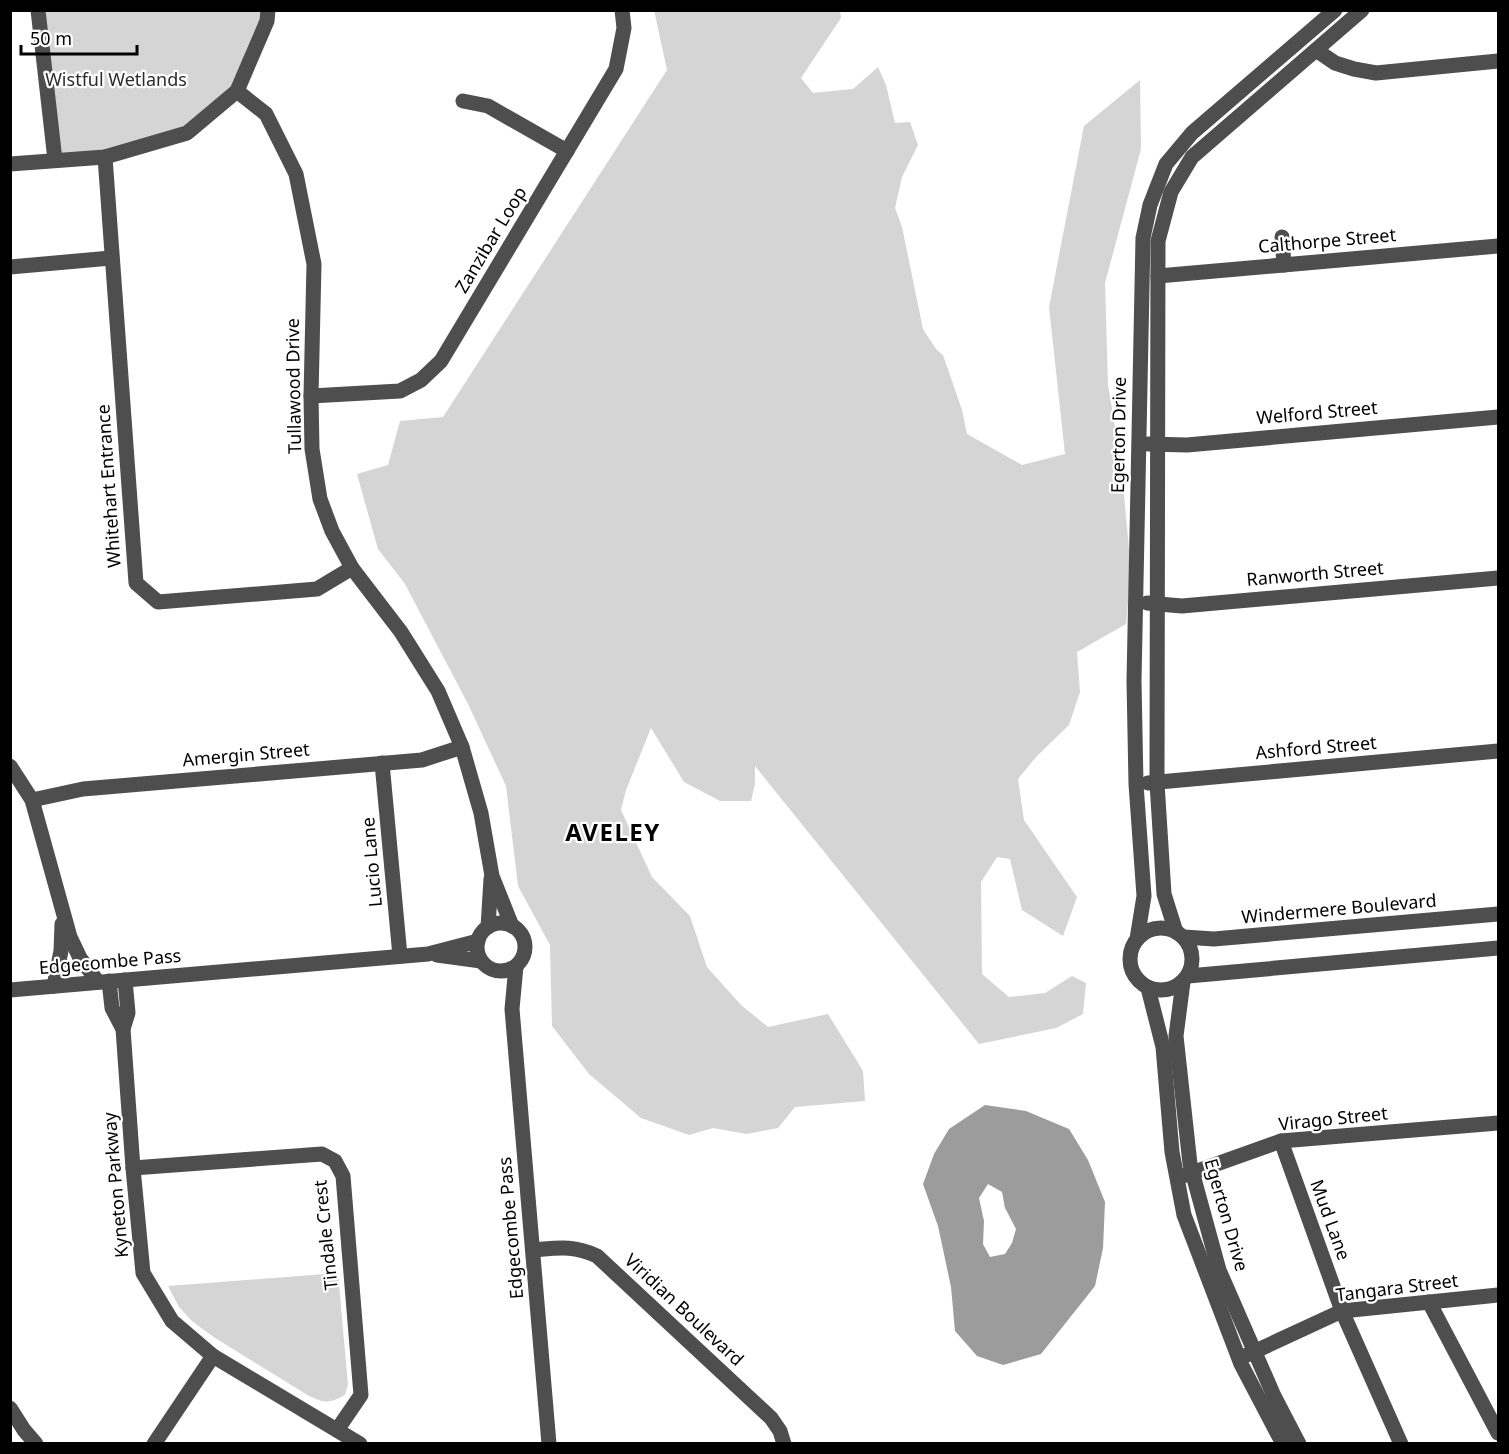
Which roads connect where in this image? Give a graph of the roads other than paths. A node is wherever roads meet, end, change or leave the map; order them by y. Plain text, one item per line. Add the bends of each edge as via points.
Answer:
1 (38, 10) edge
2 (268, 10) edge
3 (622, 10) edge
4 (1335, 10) edge
5 (1362, 10) edge
6 (1316, 51) junction
7 (1498, 61) edge
8 (237, 91) junction
9 (463, 101) dead end
10 (567, 151) junction
11 (105, 157) junction
12 (55, 160) junction
13 (10, 164) edge
14 (1282, 237) dead end
15 (1498, 246) edge
16 (111, 258) junction
17 (1284, 265) junction
18 (10, 267) edge
19 (1158, 276) junction
20 (310, 396) junction
21 (1498, 417) edge
22 (1139, 443) junction
23 (1158, 445) junction
24 (352, 568) junction
25 (1498, 578) edge
26 (1135, 602) junction
27 (1157, 604) junction
28 (462, 747) junction
29 (1498, 752) edge
30 (382, 764) junction
31 (10, 766) edge
32 (1157, 783) junction
33 (1136, 784) junction
34 (32, 800) junction
35 (492, 876) junction
36 (63, 912) junction
37 (1498, 914) edge
38 (512, 926) junction
39 (488, 927) junction
40 (1180, 935) junction
41 (1137, 939) junction
42 (478, 941) junction
43 (1498, 948) edge
44 (428, 954) junction
45 (400, 956) junction
46 (481, 961) junction
47 (516, 966) junction
48 (495, 971) junction
49 (1185, 979) junction
50 (125, 980) junction
51 (103, 982) junction
52 (54, 986) junction
53 (1148, 988) junction
54 (10, 990) edge
55 (512, 1009) junction
56 (123, 1029) junction
57 (1498, 1123) edge
58 (1281, 1142) junction
59 (133, 1168) junction
60 (1185, 1176) junction
61 (533, 1250) junction
62 (1498, 1295) edge
63 (1429, 1302) junction
64 (1342, 1311) junction
65 (1254, 1351) junction
66 (213, 1356) junction
67 (1239, 1359) junction
68 (10, 1408) edge
69 (337, 1430) junction
70 (1498, 1433) edge
71 (36, 1443) edge
72 (154, 1443) edge
73 (360, 1443) edge
74 (549, 1443) edge
75 (784, 1443) edge
76 (1283, 1443) edge
77 (1299, 1443) edge
78 (1401, 1443) edge

1 - 12 street
2 - 8 street
3 - 10 street, Zanzibar Loop via 624,28 616,69
4 - 22 street, Egerton Drive via 1192,133 1166,164 1150,205 1143,238
5 - 6 street
6 - 7 street via 1335,63 1376,73
6 - 19 street via 1192,157 1171,192 1158,241
8 - 11 street via 187,133
8 - 20 street, Tullawood Drive via 266,114 296,174 314,264
9 - 10 street via 488,106
10 - 20 street, Zanzibar Loop via 441,361 421,380 400,391
11 - 12 street
11 - 16 street, Whitehart Entrance
12 - 13 street
14 - 17 street
15 - 17 street, Calthorpe Street
16 - 18 street
16 - 24 street, Whitehart Entrance via 136,583 158,602 317,588
17 - 19 street, Calthorpe Street
19 - 23 street
20 - 24 street, Tullawood Drive via 312,449 320,499
21 - 23 street, Welford Street
22 - 23 street, Welford Street
22 - 26 street, Egerton Drive
23 - 27 street
24 - 28 street, Tullawood Drive via 401,632 438,691
25 - 27 street, Ranworth Street via 1182,606
26 - 27 street, Ranworth Street
26 - 33 street, Egerton Drive
27 - 32 street
28 - 30 street, Amergin Street via 422,760
28 - 35 street, Tullawood Drive via 481,813
29 - 32 street, Ashford Street
30 - 34 street, Amergin Street via 83,789
30 - 45 street, Lucio Lane
31 - 34 street
32 - 33 street, Ashford Street
32 - 40 street via 1164,894
33 - 41 street, Egerton Drive via 1144,896
34 - 36 street
35 - 38 street, Tullawood Drive
35 - 39 street, Tullawood Drive
36 - 51 street via 80,958
36 - 52 street
37 - 40 street, Windermere Boulevard via 1214,939
38 - 39 street via 500,923
38 - 47 street via 525,945 525,953
39 - 42 street
40 - 41 street via 1166,928 1155,929
40 - 49 street via 1192,952 1193,961
41 - 53 street via 1131,966 1140,983
42 - 44 street, Edgecombe Pass
42 - 46 street
43 - 49 street
44 - 45 street, Edgecombe Pass
44 - 46 street, Edgecombe Pass
45 - 50 street, Edgecombe Pass
46 - 48 street
47 - 48 street
47 - 55 street, Edgecombe Pass
48 - 55 street, Edgecombe Pass
49 - 53 street via 1167,990
49 - 60 street, Egerton Drive via 1176,1036
50 - 51 street, Edgecombe Pass
50 - 56 street, Kyneton Parkway via 128,1013
51 - 52 street, Edgecombe Pass
51 - 56 street, Kyneton Parkway
52 - 54 street, Edgecombe Pass
53 - 60 street, Egerton Drive via 1163,1047 1172,1152
55 - 61 street, Edgecombe Pass
56 - 59 street, Kyneton Parkway
57 - 58 street, Virago Street
58 - 60 street, Virago Street
58 - 64 street, Mud Lane
59 - 66 street, Kyneton Parkway via 143,1273 171,1321
59 - 69 street, Tindale Crest via 321,1154 335,1161 343,1176 361,1395
60 - 65 street, Egerton Drive
60 - 67 street, Egerton Drive via 1184,1215
61 - 74 street, Edgecombe Pass
61 - 75 street, Viridian Boulevard via 581,1248 597,1256 771,1418
62 - 63 street, Tangara Street
63 - 64 street, Tangara Street
63 - 70 street
64 - 65 street, Tangara Street
64 - 78 street, Mud Lane
65 - 67 street, Tangara Street
65 - 77 street, Egerton Drive
66 - 69 street, Kyneton Parkway
66 - 72 street
67 - 76 street, Egerton Drive
68 - 71 street
69 - 73 street, Kyneton Parkway

